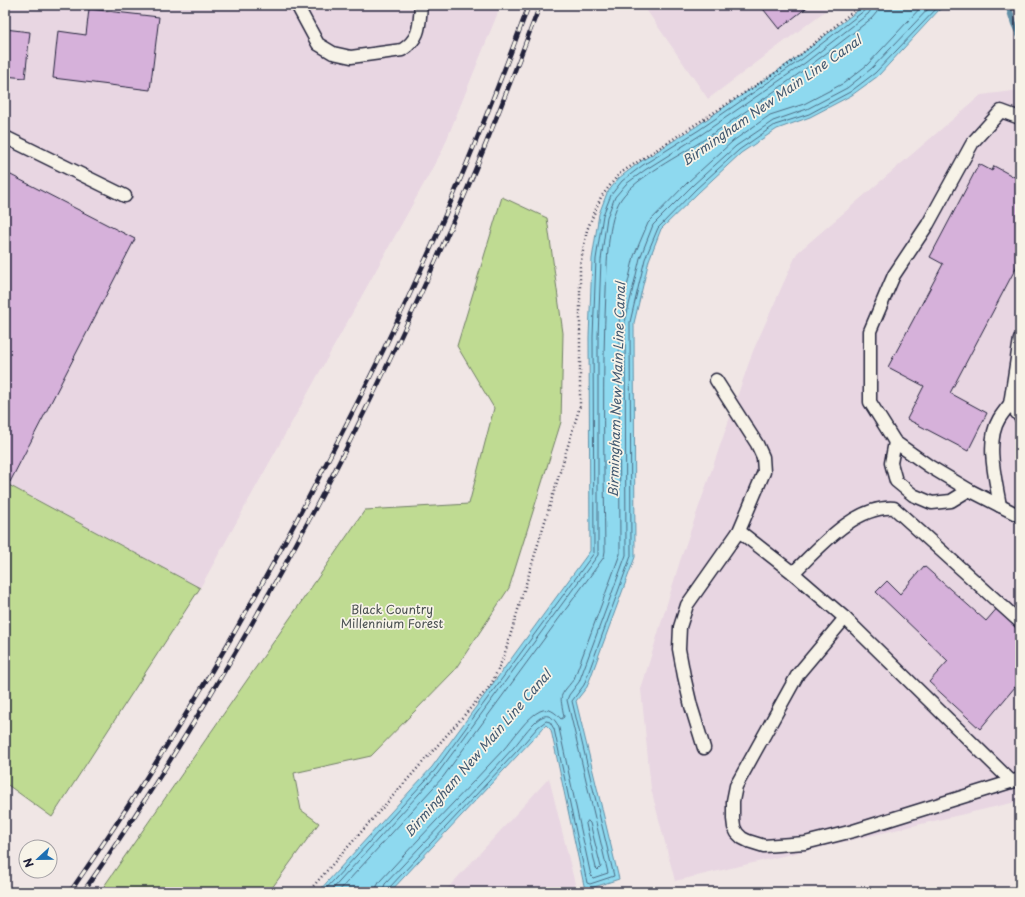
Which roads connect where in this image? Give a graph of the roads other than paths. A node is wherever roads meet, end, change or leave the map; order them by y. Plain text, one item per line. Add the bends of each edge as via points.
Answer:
1 (297, 5) edge
2 (420, 5) edge
3 (1020, 118) edge
4 (5, 137) edge
5 (125, 196) dead end
6 (1020, 339) edge
7 (716, 380) dead end
8 (1010, 404) junction
9 (1020, 417) edge
10 (895, 442) junction
11 (969, 490) junction
12 (1000, 506) junction
13 (1020, 516) edge
14 (739, 531) junction
15 (793, 573) junction
16 (845, 618) junction
17 (1020, 622) edge
18 (704, 748) dead end
19 (1016, 781) edge

1 - 2 lane via 318,44 333,53 351,57 402,50 410,46 419,33
3 - 10 lane via 1001,111 973,142 928,224 894,275 870,331 870,402
4 - 5 lane
6 - 8 lane
7 - 14 lane via 763,457 764,472
8 - 9 lane
8 - 12 lane via 998,419 993,434 992,451
10 - 11 lane
10 - 11 lane via 891,463 896,481 913,495 932,504 951,501
11 - 12 lane
12 - 13 lane
14 - 15 lane
14 - 18 lane via 687,605 680,627 679,650 684,676
15 - 16 lane
15 - 17 lane via 834,534 855,519 885,508 894,508
16 - 19 lane
16 - 19 lane via 798,674 736,786 733,819 734,827 742,838 764,846 805,843 853,831

